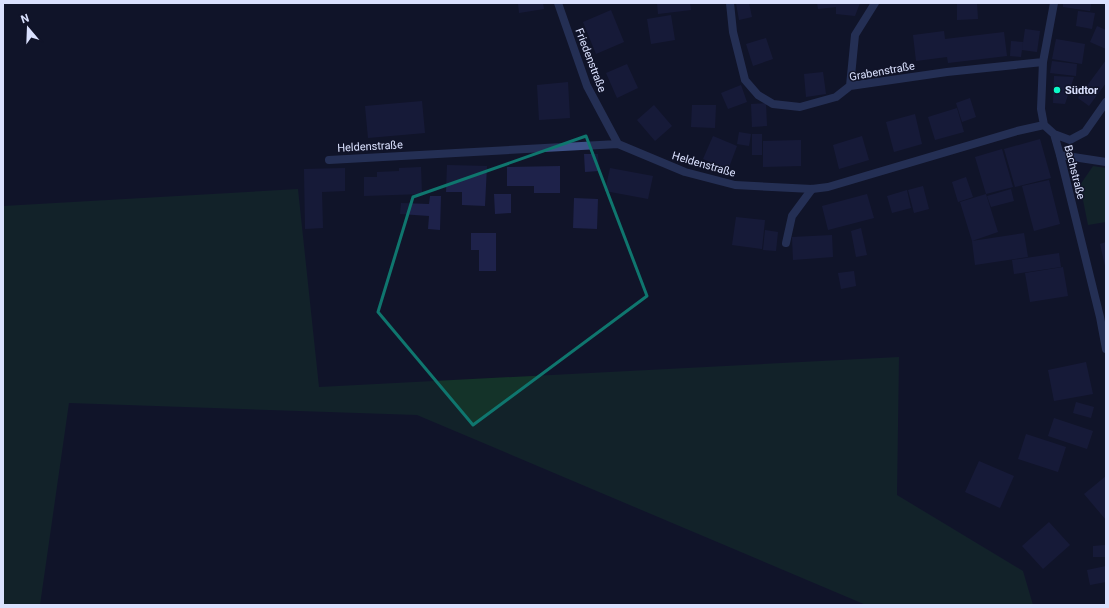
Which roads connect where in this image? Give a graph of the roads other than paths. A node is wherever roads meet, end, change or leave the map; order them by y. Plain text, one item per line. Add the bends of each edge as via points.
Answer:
1 (558, 3) edge
2 (730, 3) edge
3 (875, 3) edge
4 (1054, 3) edge
5 (1043, 62) junction
6 (850, 86) junction
7 (1106, 102) edge
8 (1044, 125) junction
9 (1054, 134) junction
10 (618, 144) junction
11 (1060, 155) junction
12 (329, 160) dead end
13 (1106, 162) edge
14 (812, 189) junction
15 (786, 243) dead end
16 (1106, 349) edge

1 - 10 street, Friedenstraße via 587,86
2 - 6 street, Grabenstraße via 733,32 745,80 758,95 773,104 800,106 836,98
3 - 6 street via 855,35
4 - 5 street
5 - 6 street, Grabenstraße
5 - 8 street via 1041,109
7 - 9 street via 1085,132 1070,140
8 - 9 street, Bachstraße
8 - 14 street, Heldenstraße via 1017,130 828,187
9 - 11 street, Bachstraße
10 - 12 street, Heldenstraße
10 - 14 street, Heldenstraße via 685,172 735,185
11 - 13 street
11 - 16 street, Bachstraße
14 - 15 street via 792,216

